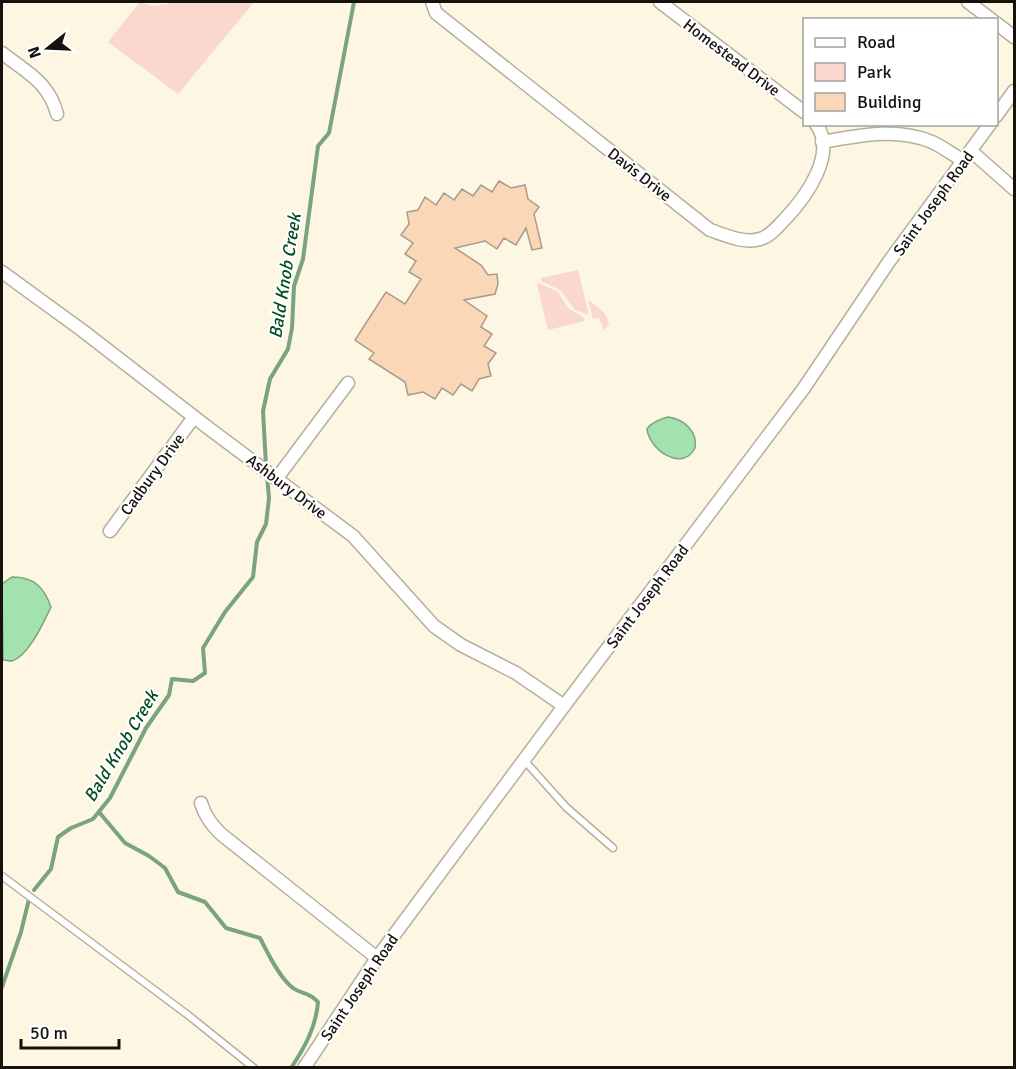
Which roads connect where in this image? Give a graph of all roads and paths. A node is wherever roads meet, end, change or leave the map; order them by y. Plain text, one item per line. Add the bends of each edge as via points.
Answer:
1 (432, 2) edge
2 (660, 2) edge
3 (968, 2) edge
4 (989, 18) edge
5 (998, 25) edge
6 (1014, 37) edge
7 (2, 54) edge
8 (1014, 91) edge
9 (803, 111) edge
10 (998, 113) edge
11 (57, 114) dead end
12 (989, 126) edge
13 (820, 133) edge
14 (967, 156) junction
15 (1014, 189) edge
16 (2, 272) edge
17 (348, 383) dead end
18 (194, 417) junction
19 (276, 477) junction
20 (110, 531) dead end
21 (564, 706) junction
22 (524, 760) junction
23 (201, 803) dead end
24 (613, 848) dead end
25 (2, 876) edge
26 (377, 958) junction
27 (254, 1068) edge
28 (304, 1068) edge

1 - 13 street, Davis Drive via 436,13 710,230 741,240 759,240 770,234 801,202 816,178
2 - 9 street, Homestead Drive
3 - 4 street
5 - 6 street
7 - 11 street via 47,89
8 - 10 street
12 - 14 street, Saint Joseph Road
13 - 14 street via 906,135
14 - 15 street
14 - 21 street, Saint Joseph Road via 888,263 804,388
16 - 18 street, Ashbury Drive
17 - 19 street
18 - 19 street, Ashbury Drive
18 - 20 street, Cadbury Drive
19 - 21 street, Ashbury Drive via 353,536 434,626 523,677
21 - 22 street, Saint Joseph Road
22 - 24 lane via 566,807
22 - 26 street, Saint Joseph Road
23 - 26 street via 221,834
25 - 27 lane
26 - 28 street, Saint Joseph Road

